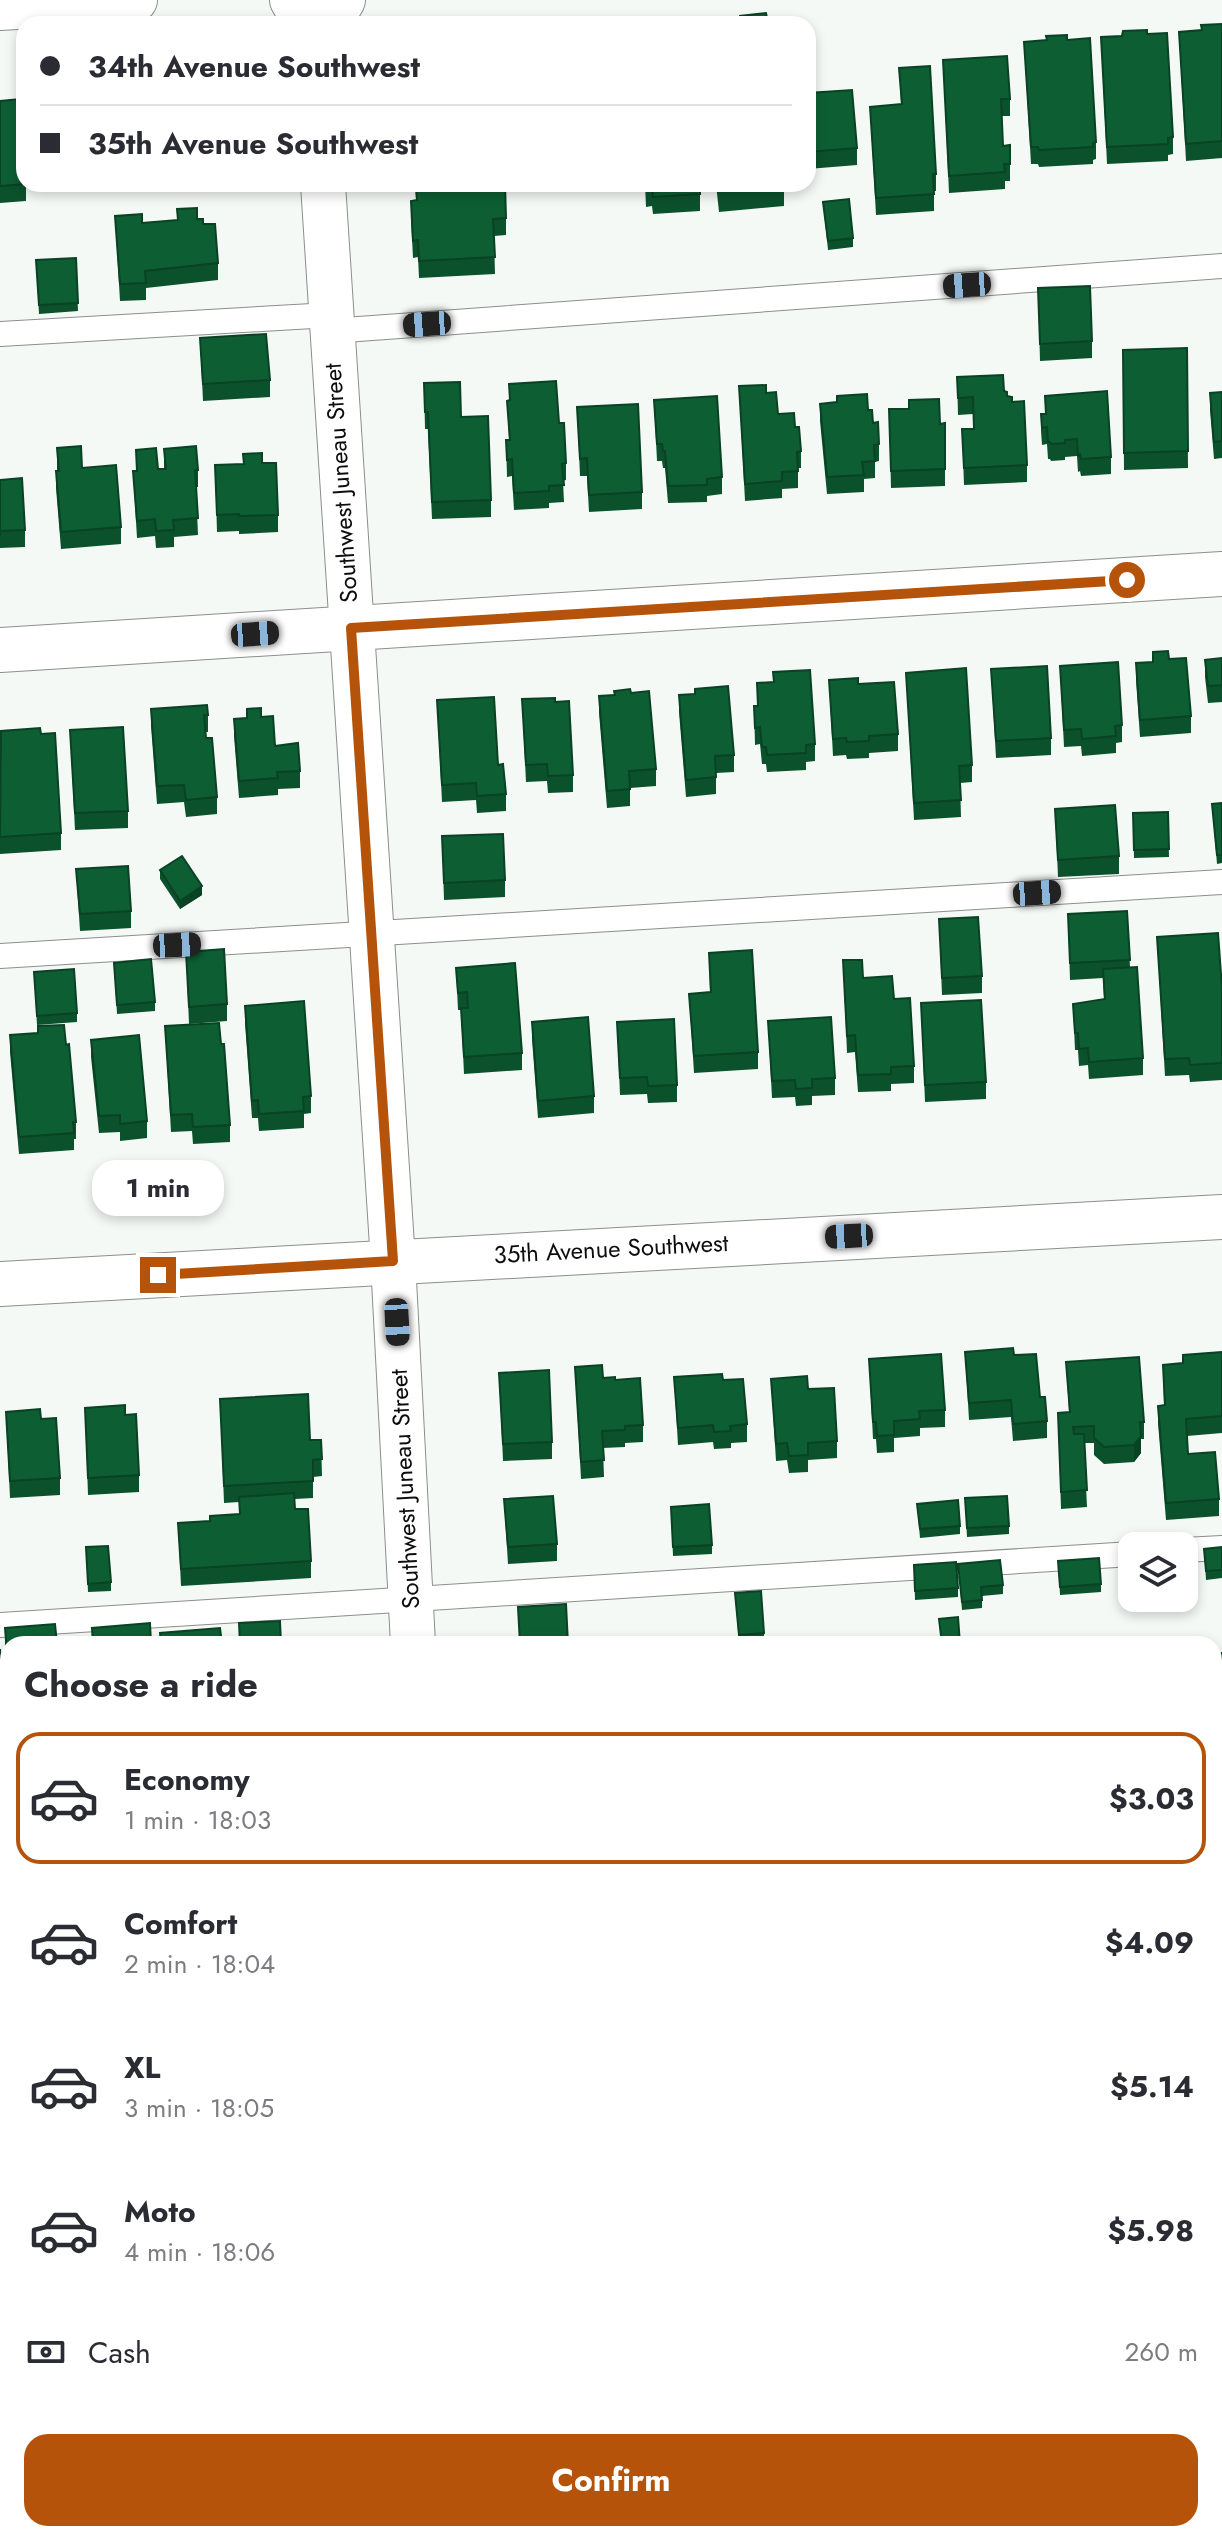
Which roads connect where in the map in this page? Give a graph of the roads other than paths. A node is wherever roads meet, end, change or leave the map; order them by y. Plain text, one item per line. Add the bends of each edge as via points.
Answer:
1 (135, 0) edge
2 (0, 8) edge
3 (323, 192) edge
4 (1222, 266) edge
5 (331, 323) junction
6 (0, 334) edge
7 (1222, 574) edge
8 (351, 628) junction
9 (0, 650) edge
10 (1222, 882) edge
11 (371, 934) junction
12 (0, 956) edge
13 (1222, 1217) edge
14 (393, 1261) junction
15 (0, 1284) edge
16 (1222, 1548) edge
17 (1198, 1549) edge
18 (1118, 1555) edge
19 (411, 1600) junction
20 (0, 1625) edge
21 (413, 1636) edge

1 - 2 street
3 - 5 street, Southwest Juneau Street
4 - 5 lane
5 - 6 lane
5 - 8 street, Southwest Juneau Street
7 - 8 street
8 - 9 street
8 - 11 street, Southwest Juneau Street
10 - 11 lane
11 - 12 lane
11 - 14 street, Southwest Juneau Street
13 - 14 street, 35th Avenue Southwest
14 - 15 street, 35th Avenue Southwest
14 - 19 street, Southwest Juneau Street
16 - 17 lane
18 - 19 lane
19 - 20 lane
19 - 21 street, Southwest Juneau Street

